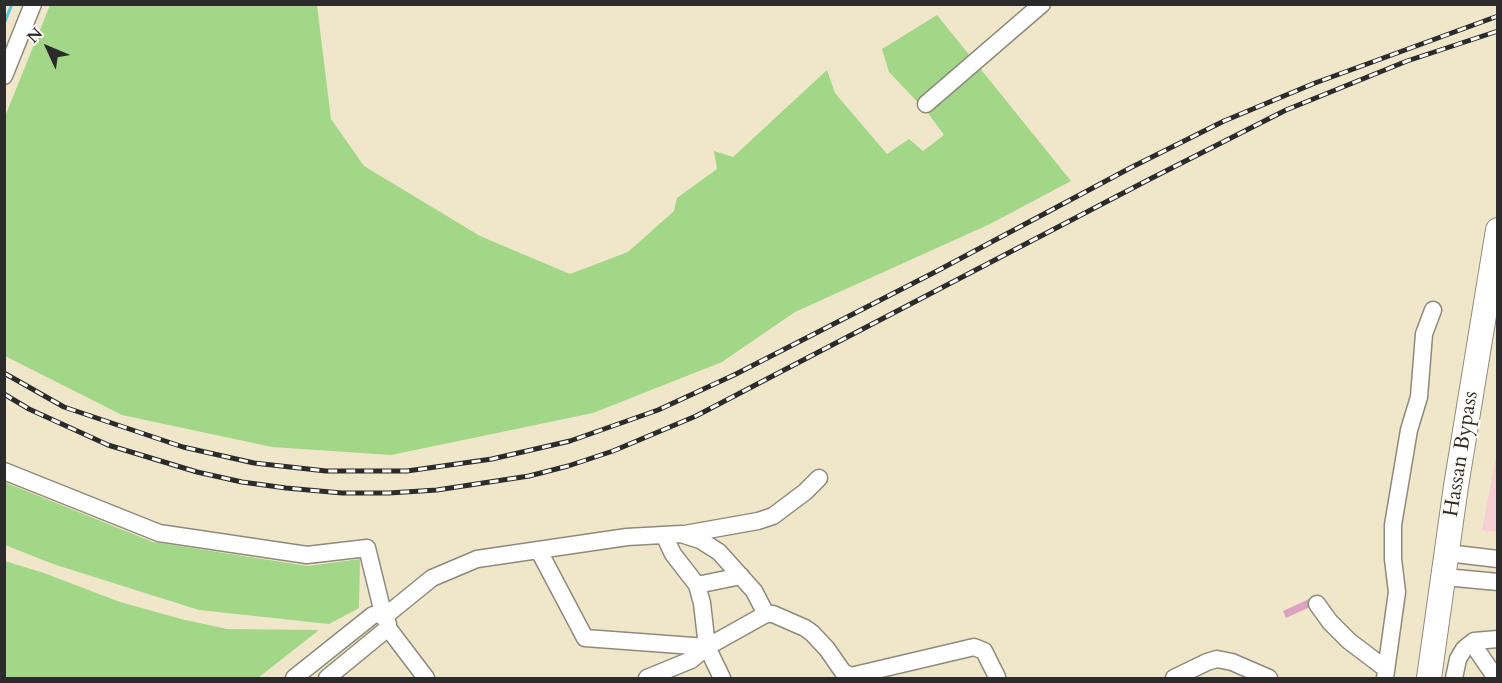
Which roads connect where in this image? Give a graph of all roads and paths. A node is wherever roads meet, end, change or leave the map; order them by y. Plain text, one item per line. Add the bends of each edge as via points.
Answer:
1 (33, 4) edge
2 (1042, 4) edge
3 (4, 76) edge
4 (926, 104) dead end
5 (1497, 230) edge
6 (1432, 310) dead end
7 (4, 471) edge
8 (819, 478) dead end
9 (673, 535) junction
10 (539, 551) junction
11 (1447, 553) junction
12 (1497, 559) edge
13 (741, 576) junction
14 (1445, 577) junction
15 (1497, 582) edge
16 (697, 585) junction
17 (1317, 604) dead end
18 (766, 614) junction
19 (386, 622) junction
20 (1497, 639) edge
21 (1472, 643) junction
22 (706, 647) junction
23 (1385, 674) edge
24 (997, 677) dead end
25 (294, 678) edge
26 (327, 678) edge
27 (426, 678) edge
28 (647, 678) edge
29 (722, 678) edge
30 (1174, 678) edge
31 (1269, 678) edge
32 (1429, 678) edge
33 (1454, 678) edge
34 (1496, 678) edge

1 - 3 street
2 - 4 street
5 - 11 highway, Hassan Bypass
6 - 23 street via 1424,334 1419,397 1409,430 1393,525 1397,592
7 - 19 street via 159,533 307,555 367,548
8 - 9 street via 773,516
9 - 10 street via 627,537
9 - 13 street via 700,540 719,552
9 - 16 street via 673,554
10 - 19 street via 477,559 432,578
10 - 22 street via 585,638
11 - 12 street
11 - 14 highway, Hassan Bypass
13 - 16 street
13 - 18 street
14 - 15 street
14 - 32 highway, Hassan Bypass
16 - 22 street
17 - 23 street via 1330,622
18 - 22 street
18 - 24 street via 812,633 843,672 851,676 974,647 984,651
19 - 25 street via 378,614 373,615
19 - 26 street
19 - 27 street
20 - 21 street
21 - 33 street via 1460,653
21 - 34 street
22 - 28 street via 691,660
22 - 29 street
30 - 31 street via 1217,659

